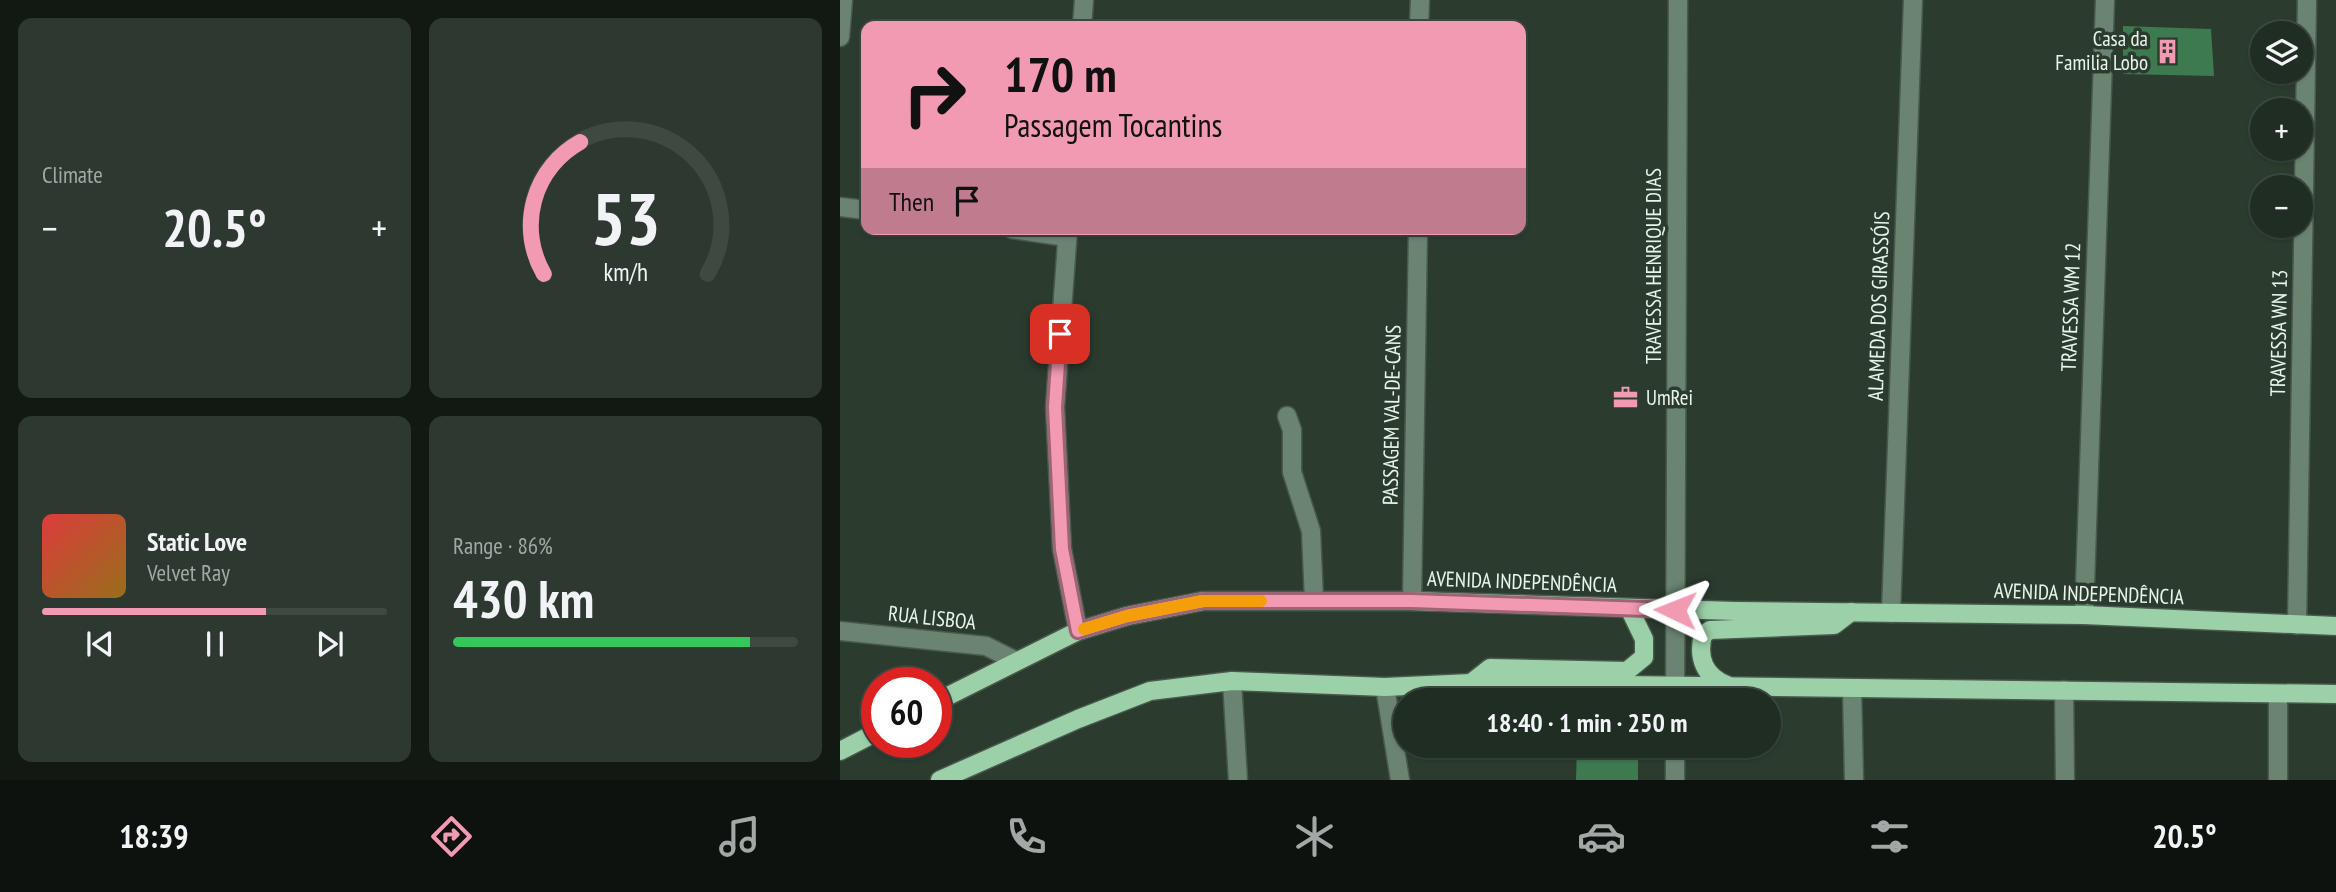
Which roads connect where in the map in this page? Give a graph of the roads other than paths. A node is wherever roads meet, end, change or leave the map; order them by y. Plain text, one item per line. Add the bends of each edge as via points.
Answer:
1 (843, 0) edge
2 (1084, 0) edge
3 (1420, 0) edge
4 (1678, 0) edge
5 (1913, 0) edge
6 (2105, 0) edge
7 (2307, 0) edge
8 (1082, 21) edge
9 (1419, 21) edge
10 (840, 37) edge
11 (840, 206) edge
12 (861, 209) edge
13 (1068, 235) edge
14 (1418, 235) edge
15 (1287, 416) dead end
16 (1314, 601) junction
17 (1412, 601) junction
18 (1629, 608) junction
19 (1675, 610) junction
20 (1851, 612) junction
21 (1891, 613) junction
22 (2084, 615) junction
23 (2297, 625) junction
24 (2336, 626) edge
25 (840, 631) edge
26 (1078, 631) junction
27 (1016, 661) junction
28 (1232, 681) junction
29 (1471, 683) junction
30 (1385, 687) junction
31 (1735, 687) junction
32 (1573, 688) edge
33 (1675, 688) edge
34 (1725, 688) edge
35 (1852, 689) junction
36 (2064, 690) junction
37 (952, 694) edge
38 (2278, 694) junction
39 (2336, 694) edge
40 (861, 740) edge
41 (840, 751) edge
42 (1675, 758) edge
43 (940, 780) edge
44 (1238, 780) edge
45 (1400, 780) edge
46 (1675, 780) edge
47 (1854, 780) edge
48 (2065, 780) edge
49 (2278, 780) edge

1 - 10 street
2 - 8 street
3 - 9 street
4 - 19 street, TRAVESSA HENRIQUE DIAS
5 - 21 street, ALAMEDA DOS GIRASSÓIS
6 - 22 street, TRAVESSA WM 12
7 - 23 street, TRAVESSA WN 13
11 - 12 street
13 - 26 street via 1055,407 1062,549
14 - 17 street, PASSAGEM VAL-DE-CANS
15 - 16 street via 1292,430 1292,472 1311,531
16 - 17 main road, AVENIDA INDEPENDÊNCIA
16 - 26 main road, AVENIDA INDEPENDÊNCIA via 1203,601
17 - 18 main road, AVENIDA INDEPENDÊNCIA
18 - 19 main road, AVENIDA INDEPENDÊNCIA
18 - 29 main road via 1644,639 1644,657 1627,671 1490,668
19 - 20 main road, AVENIDA INDEPENDÊNCIA
19 - 33 street, TRAVESSA HENRIQUE DIAS
20 - 21 main road, AVENIDA INDEPENDÊNCIA
20 - 31 main road via 1834,625 1710,630 1703,635 1701,659 1715,680
21 - 22 main road, AVENIDA INDEPENDÊNCIA
22 - 23 main road, AVENIDA INDEPENDÊNCIA
23 - 24 main road, AVENIDA INDEPENDÊNCIA
25 - 27 street, RUA LISBOA via 986,646
26 - 27 main road, AVENIDA INDEPENDÊNCIA
27 - 37 main road, AVENIDA INDEPENDÊNCIA
28 - 30 main road
28 - 43 main road via 1150,691
28 - 44 street
29 - 30 main road
29 - 32 main road
30 - 45 street
31 - 34 main road
31 - 35 main road
35 - 36 main road
35 - 47 street
36 - 38 main road
36 - 48 street
38 - 39 main road
38 - 49 street
40 - 41 main road
42 - 46 street

